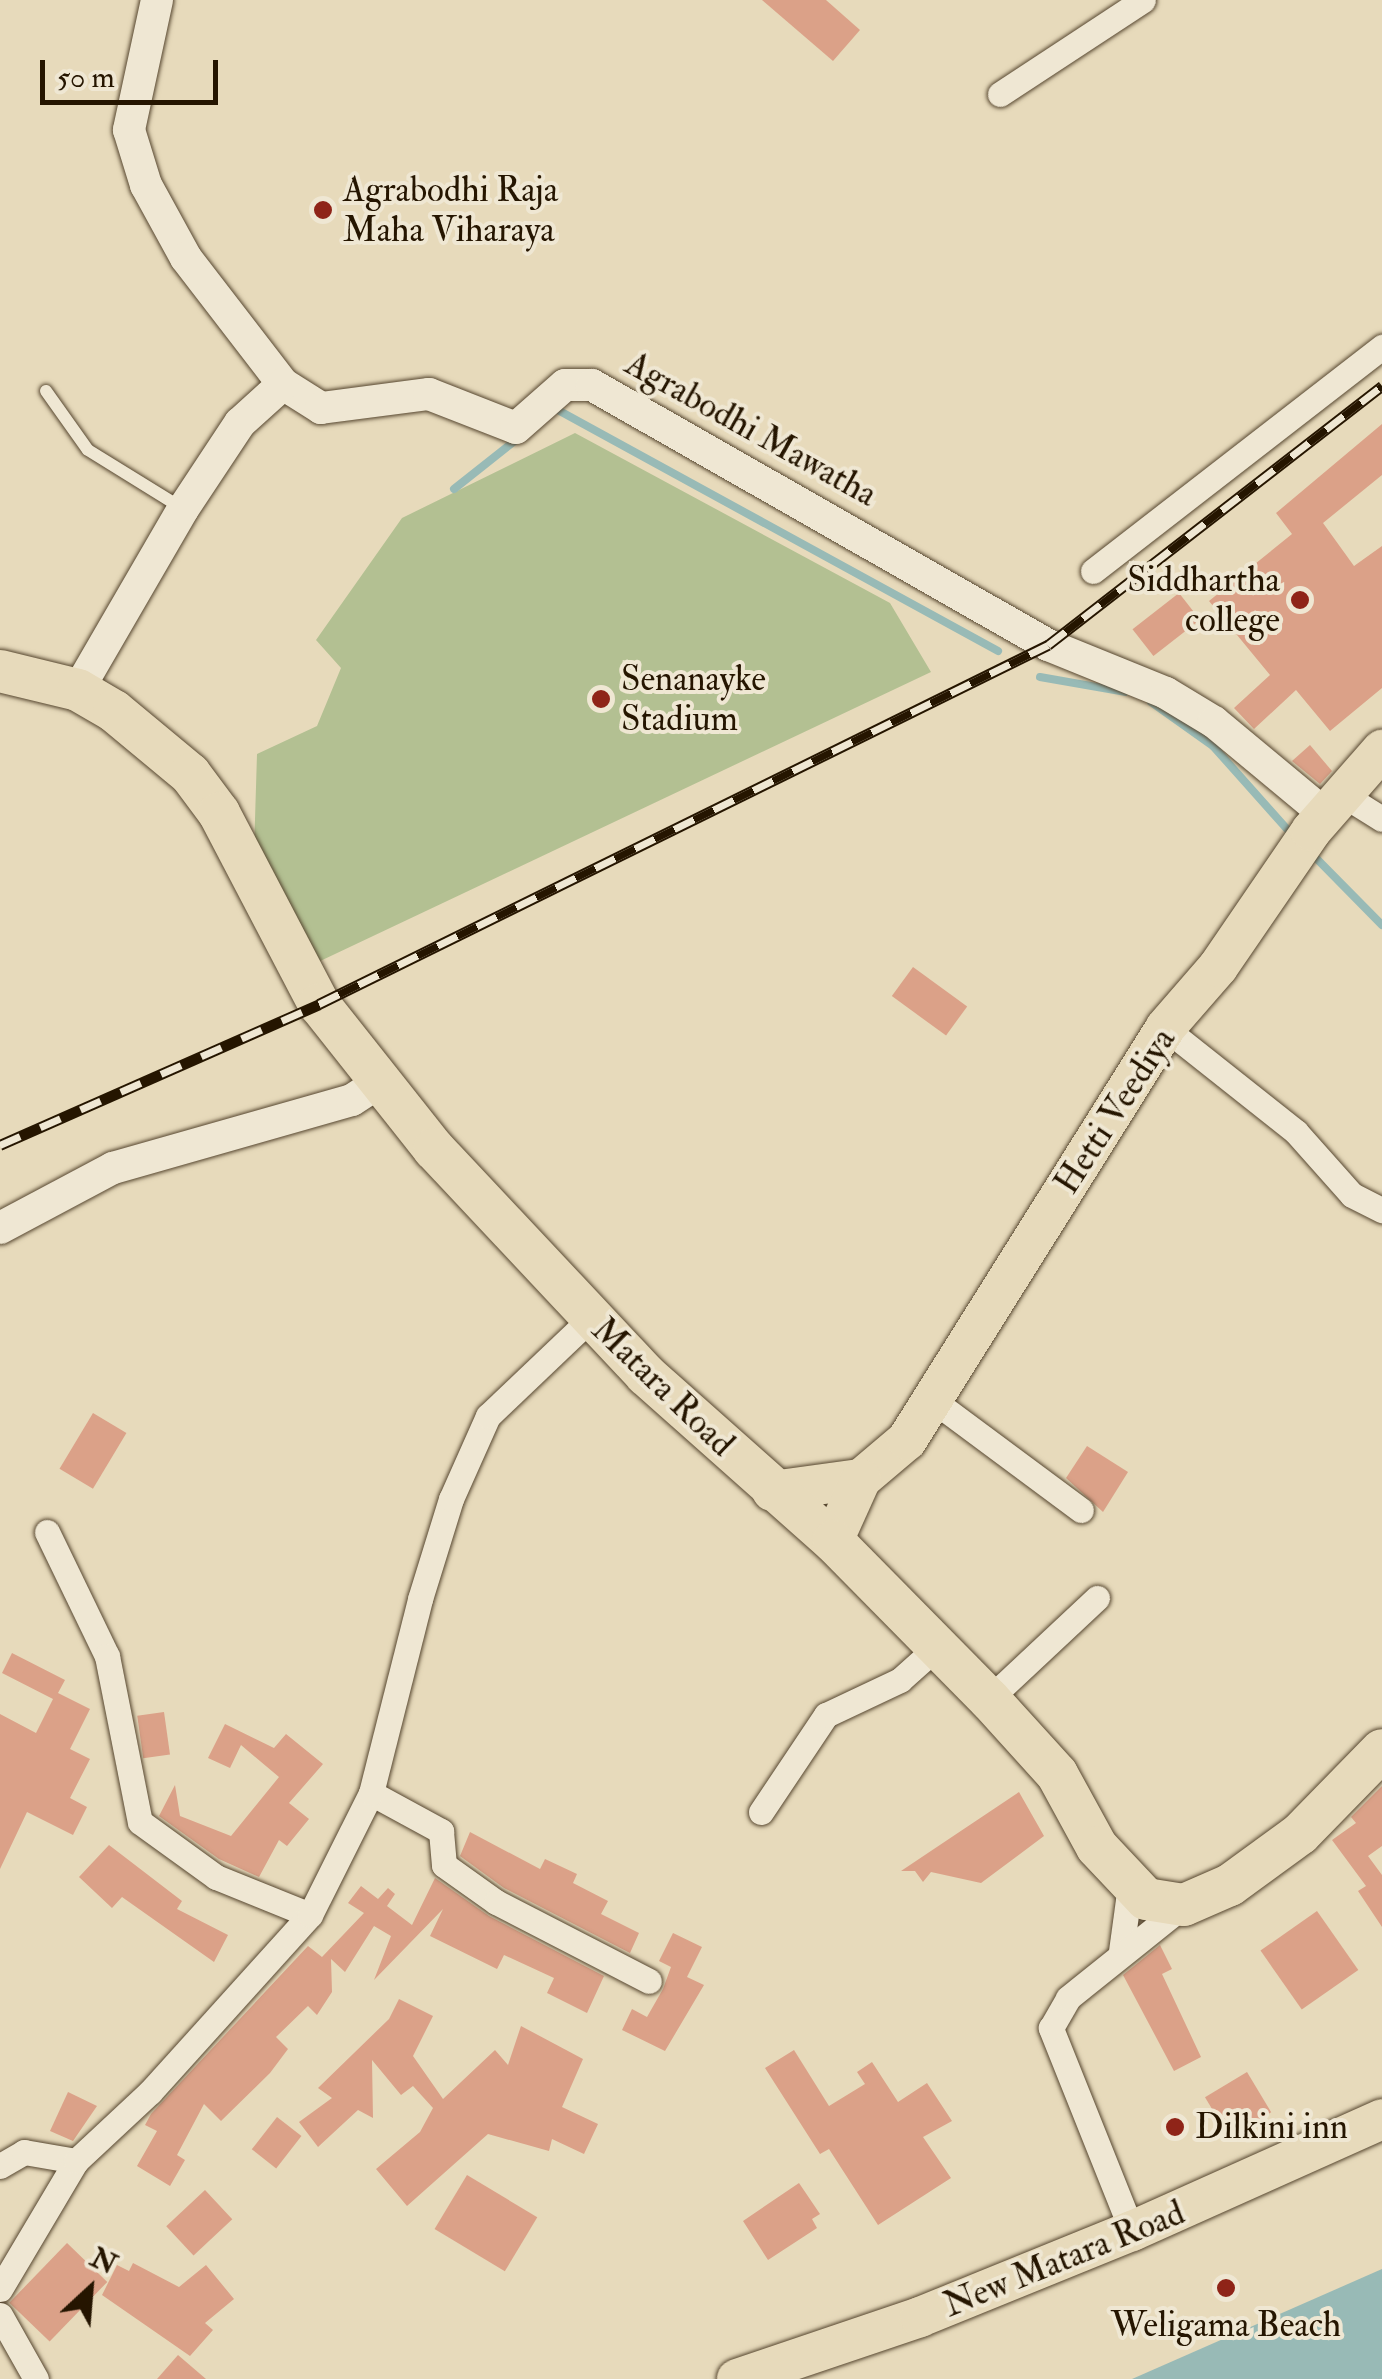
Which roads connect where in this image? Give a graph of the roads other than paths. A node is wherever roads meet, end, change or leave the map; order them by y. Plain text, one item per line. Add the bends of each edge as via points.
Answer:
1 (157, 0) edge
2 (1143, 0) edge
3 (1000, 94) dead end
4 (1382, 347) edge
5 (284, 384) junction
6 (46, 391) dead end
7 (183, 508) junction
8 (1093, 571) dead end
9 (0, 671) edge
10 (78, 690) junction
11 (1382, 750) edge
12 (1326, 813) junction
13 (1382, 818) edge
14 (1165, 1028) junction
15 (378, 1084) junction
16 (1382, 1210) edge
17 (0, 1228) edge
18 (592, 1318) junction
19 (934, 1401) junction
20 (861, 1479) junction
21 (772, 1491) junction
22 (1081, 1510) dead end
23 (46, 1532) dead end
24 (833, 1541) junction
25 (1097, 1598) dead end
26 (938, 1646) junction
27 (988, 1699) junction
28 (1382, 1750) edge
29 (371, 1793) junction
30 (762, 1812) dead end
31 (1130, 1885) junction
32 (1184, 1904) junction
33 (310, 1915) junction
34 (1121, 1952) junction
35 (649, 1981) dead end
36 (1382, 2118) edge
37 (76, 2162) junction
38 (0, 2166) edge
39 (1132, 2232) junction
40 (0, 2289) edge
41 (0, 2315) edge
42 (36, 2379) edge
43 (737, 2379) edge

1 - 5 street, Agrabodhi Mawatha via 129,130 146,185 186,258
2 - 3 street
4 - 8 street
5 - 7 street via 240,424
5 - 12 street, Agrabodhi Mawatha via 321,408 429,394 516,428 565,385 592,386 1048,645 1166,693 1214,722
6 - 7 lane via 88,450
7 - 10 street
9 - 10 highway, Matara Road
10 - 15 highway, Matara Road via 154,741 220,813 319,1004
11 - 12 main road, Hetti Veediya
12 - 13 street
12 - 14 main road, Hetti Veediya via 1218,967
14 - 16 street via 1296,1132 1352,1195
14 - 19 main road, Hetti Veediya
15 - 17 street via 352,1100 113,1168
15 - 18 highway, Matara Road
18 - 21 highway, Matara Road
18 - 29 street via 488,1416 451,1499
19 - 20 main road, Hetti Veediya via 894,1454
19 - 22 street
20 - 21 main road
20 - 24 main road, Hetti Veediya
21 - 24 highway, Matara Road
23 - 33 street via 107,1656 140,1822 216,1877
24 - 26 highway, Matara Road
25 - 27 street
26 - 27 highway, Matara Road
26 - 30 street via 900,1680 826,1715
27 - 31 highway, Matara Road via 1057,1774 1097,1847
28 - 32 highway via 1275,1854
29 - 33 street
29 - 35 street via 441,1831 444,1865 496,1902
31 - 32 highway, Matara Road via 1146,1899
31 - 34 street
32 - 34 street
33 - 37 street via 150,2092
34 - 39 street via 1068,1998 1050,2028
36 - 39 main road, New Matara Road
37 - 38 street via 24,2152
37 - 40 street
39 - 43 main road, New Matara Road via 920,2317
41 - 42 street

